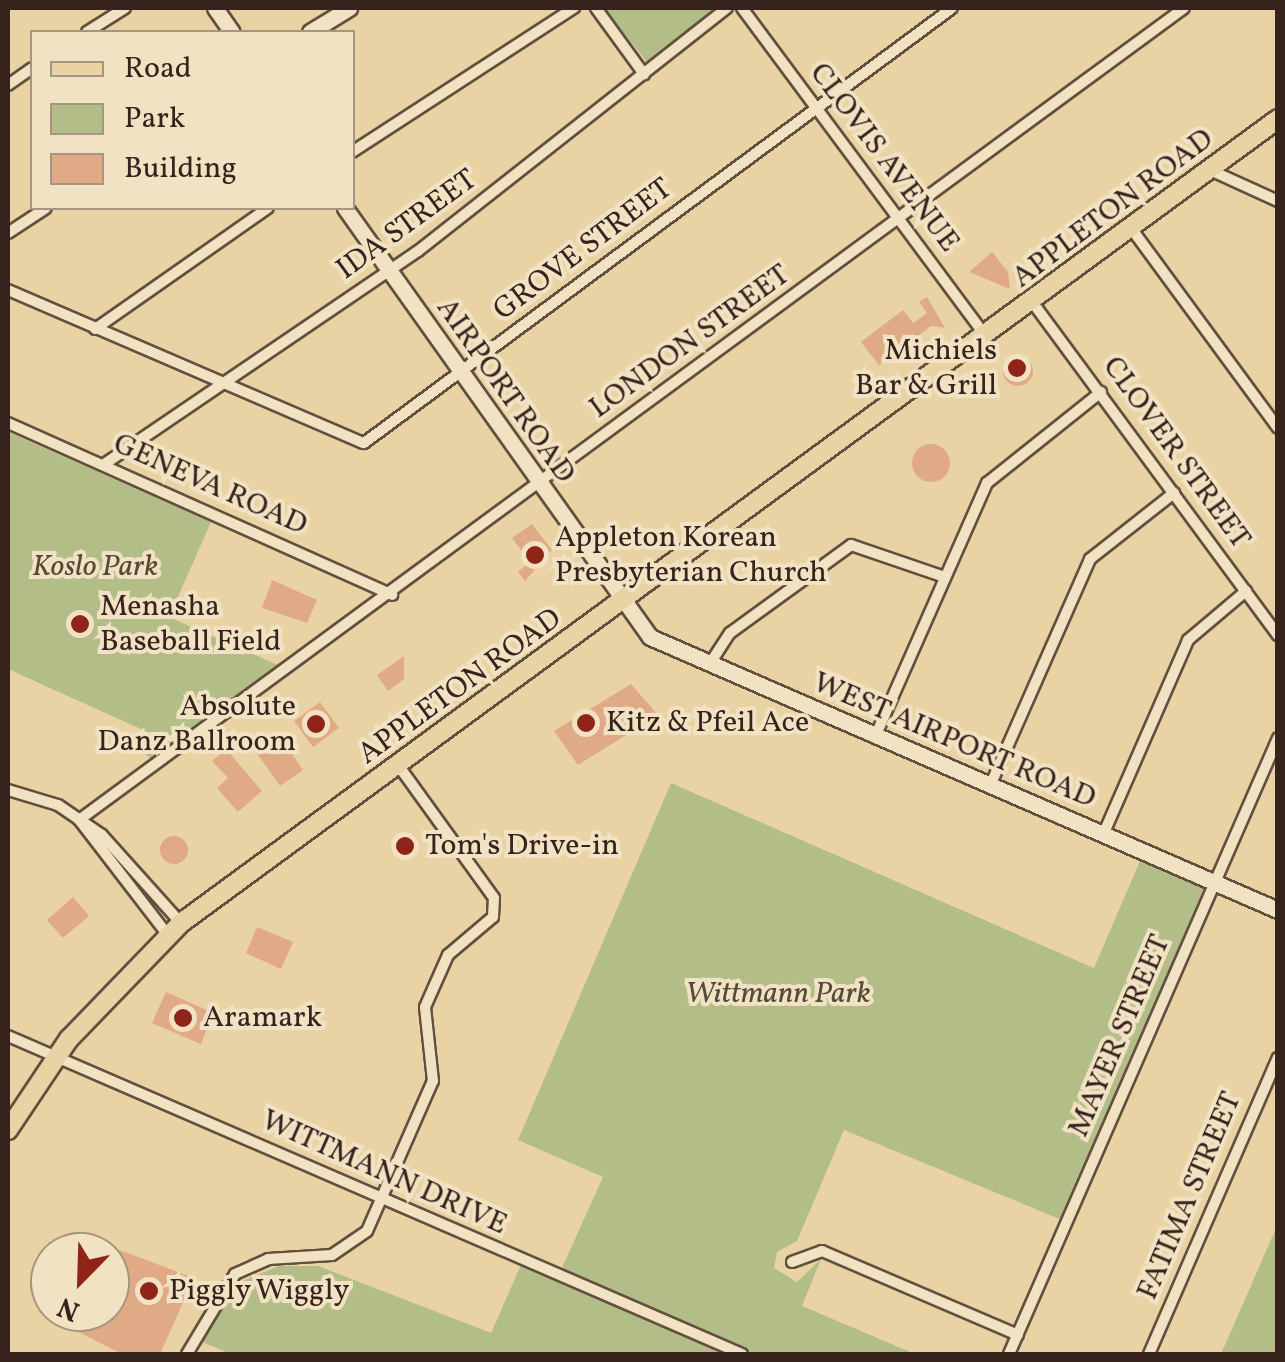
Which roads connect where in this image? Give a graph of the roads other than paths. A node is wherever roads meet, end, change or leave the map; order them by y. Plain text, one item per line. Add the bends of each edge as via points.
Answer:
1 (126, 8) edge
2 (216, 8) edge
3 (348, 8) edge
4 (574, 8) edge
5 (596, 8) edge
6 (727, 8) edge
7 (742, 8) edge
8 (952, 8) edge
9 (1184, 8) edge
10 (90, 30) edge
11 (231, 30) edge
12 (313, 30) edge
13 (30, 69) edge
14 (644, 74) junction
15 (8, 85) edge
16 (816, 108) junction
17 (1278, 119) edge
18 (355, 150) edge
19 (1210, 170) junction
20 (1278, 200) edge
21 (43, 210) edge
22 (265, 210) edge
23 (346, 210) edge
24 (900, 219) junction
25 (1131, 228) junction
26 (8, 233) edge
27 (389, 272) junction
28 (8, 290) edge
29 (1034, 302) junction
30 (95, 329) junction
31 (987, 337) junction
32 (456, 375) junction
33 (219, 383) junction
34 (1101, 392) junction
35 (8, 423) edge
36 (1278, 428) edge
37 (103, 465) junction
38 (538, 486) junction
39 (1174, 493) junction
40 (945, 577) junction
41 (1246, 591) junction
42 (392, 596) junction
43 (624, 604) junction
44 (1278, 634) edge
45 (709, 665) junction
46 (875, 736) junction
47 (1278, 738) edge
48 (398, 765) junction
49 (990, 786) junction
50 (8, 790) edge
51 (79, 820) junction
52 (1103, 835) junction
53 (1214, 883) junction
54 (1278, 910) edge
55 (174, 928) junction
56 (8, 1036) edge
57 (56, 1058) junction
58 (1278, 1058) edge
59 (8, 1130) edge
60 (383, 1200) junction
61 (792, 1262) dead end
62 (1018, 1335) junction
63 (187, 1354) edge
64 (742, 1354) edge
65 (1009, 1354) edge
66 (1149, 1354) edge

1 - 10 street
2 - 11 street
3 - 12 street
4 - 18 street
5 - 14 street
6 - 14 street, IDA STREET
7 - 16 street, CLOVIS AVENUE
8 - 16 street, GROVE STREET
9 - 24 street, LONDON STREET
13 - 15 street
14 - 27 street, IDA STREET
16 - 24 street, CLOVIS AVENUE
16 - 32 street, GROVE STREET
17 - 19 main road, APPLETON ROAD
19 - 20 street
19 - 25 main road, APPLETON ROAD
21 - 26 street
22 - 30 street
23 - 27 street, AIRPORT ROAD
24 - 31 street, CLOVIS AVENUE
24 - 38 street, LONDON STREET
25 - 29 main road, APPLETON ROAD
25 - 36 street
27 - 32 street, AIRPORT ROAD
27 - 33 street, IDA STREET
28 - 30 street, GROVE STREET
29 - 31 main road, APPLETON ROAD
29 - 34 street, CLOVER STREET
30 - 33 street, GROVE STREET
31 - 43 main road, APPLETON ROAD
32 - 33 street, GROVE STREET via 360,444
32 - 38 street, AIRPORT ROAD
33 - 37 street, IDA STREET
34 - 39 street, CLOVER STREET
34 - 40 street via 994,475
35 - 37 street, GENEVA ROAD
37 - 42 street, GENEVA ROAD
38 - 42 street, LONDON STREET
38 - 43 street, AIRPORT ROAD
39 - 41 street, CLOVER STREET
39 - 49 street via 1094,552
40 - 45 street via 851,545 730,633
40 - 46 street
41 - 44 street, CLOVER STREET
41 - 52 street via 1188,640
42 - 51 street, LONDON STREET
43 - 45 street, WEST AIRPORT ROAD via 656,642
43 - 48 main road, APPLETON ROAD
45 - 46 street, WEST AIRPORT ROAD
46 - 49 street, WEST AIRPORT ROAD
47 - 53 street, MAYER STREET
48 - 55 main road, APPLETON ROAD
48 - 60 street via 496,911 448,956 425,1007 433,1080
49 - 52 street, WEST AIRPORT ROAD
50 - 51 street
51 - 55 street
51 - 55 street
52 - 53 street, WEST AIRPORT ROAD
53 - 54 street, WEST AIRPORT ROAD
53 - 62 street, MAYER STREET
55 - 57 main road, APPLETON ROAD
56 - 57 street, WITTMANN DRIVE
57 - 59 main road, APPLETON ROAD
57 - 60 street, WITTMANN DRIVE
58 - 66 street, FATIMA STREET
60 - 63 street via 344,1249 268,1259 234,1274 214,1295
60 - 64 street, WITTMANN DRIVE
61 - 62 street via 822,1251
62 - 65 street, MAYER STREET

